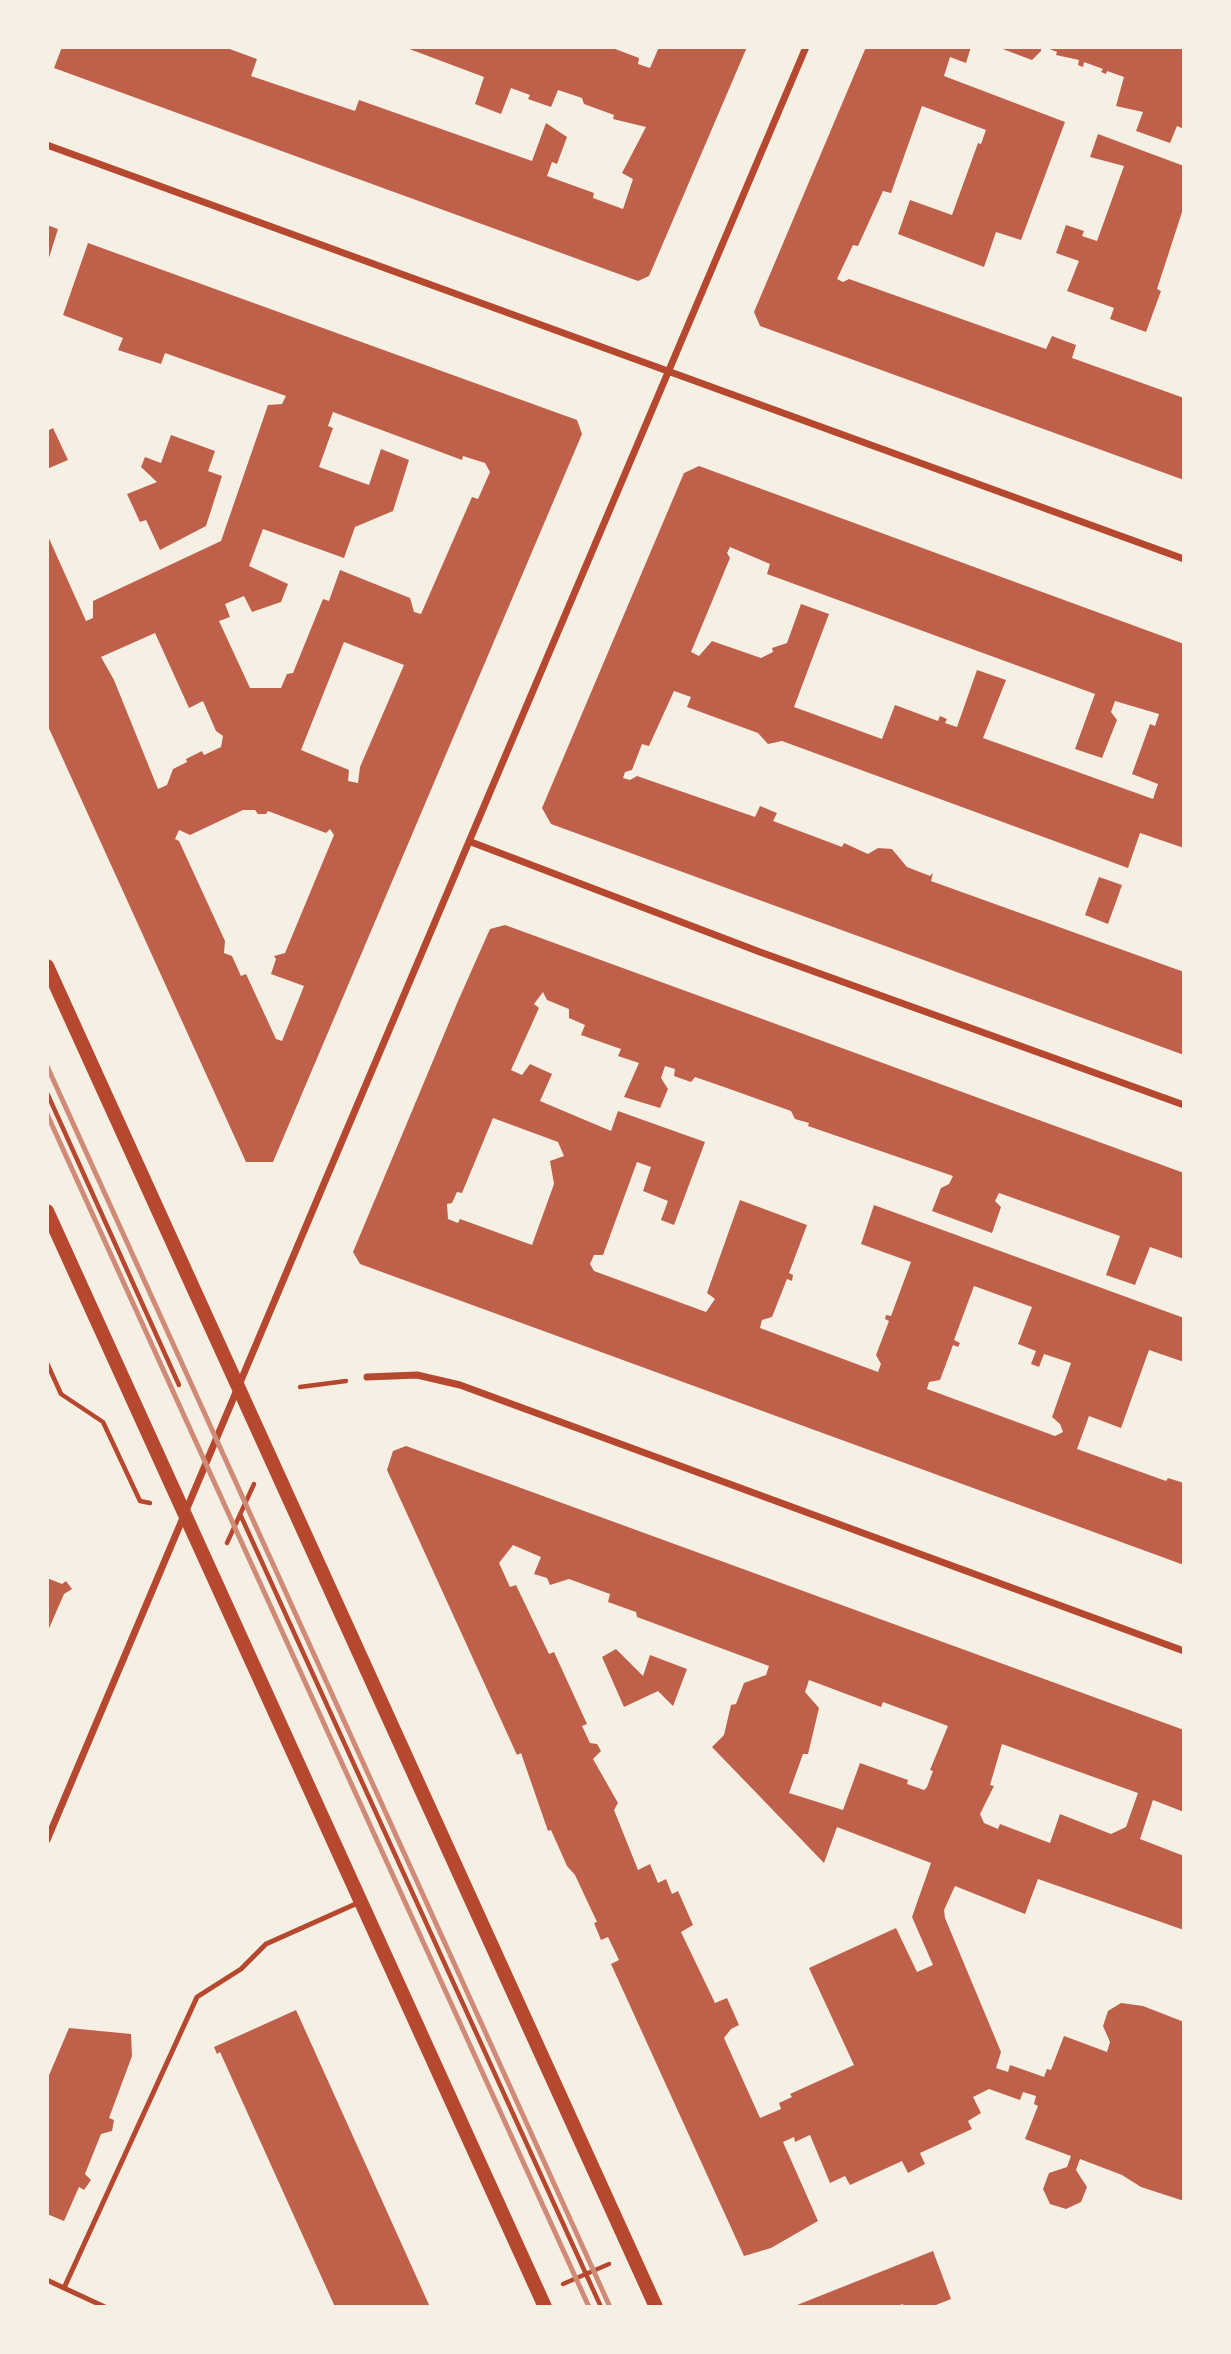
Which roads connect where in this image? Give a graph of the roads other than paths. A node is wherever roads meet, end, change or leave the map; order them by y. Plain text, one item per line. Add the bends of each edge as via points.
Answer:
1 (806, 47) edge
2 (47, 145) edge
3 (670, 371) junction
4 (1184, 559) edge
5 (471, 842) junction
6 (47, 966) edge
7 (1184, 1105) edge
8 (47, 1211) edge
9 (367, 1377) road end
10 (238, 1385) junction
11 (183, 1510) junction
12 (1184, 1651) edge
13 (47, 1840) edge
14 (361, 1901) junction
15 (47, 2280) edge
16 (64, 2288) junction
17 (105, 2307) edge
18 (545, 2307) edge
19 (656, 2307) edge

1 - 3 street
2 - 3 street
3 - 4 street
3 - 5 street
5 - 7 street
5 - 10 street
6 - 10 main road
8 - 11 main road
9 - 12 street via 417,1375 460,1385
10 - 11 street
10 - 19 main road
11 - 13 street
11 - 14 main road
14 - 16 lane via 266,1944 241,1969 197,1997
14 - 18 main road
15 - 16 lane
16 - 17 lane

